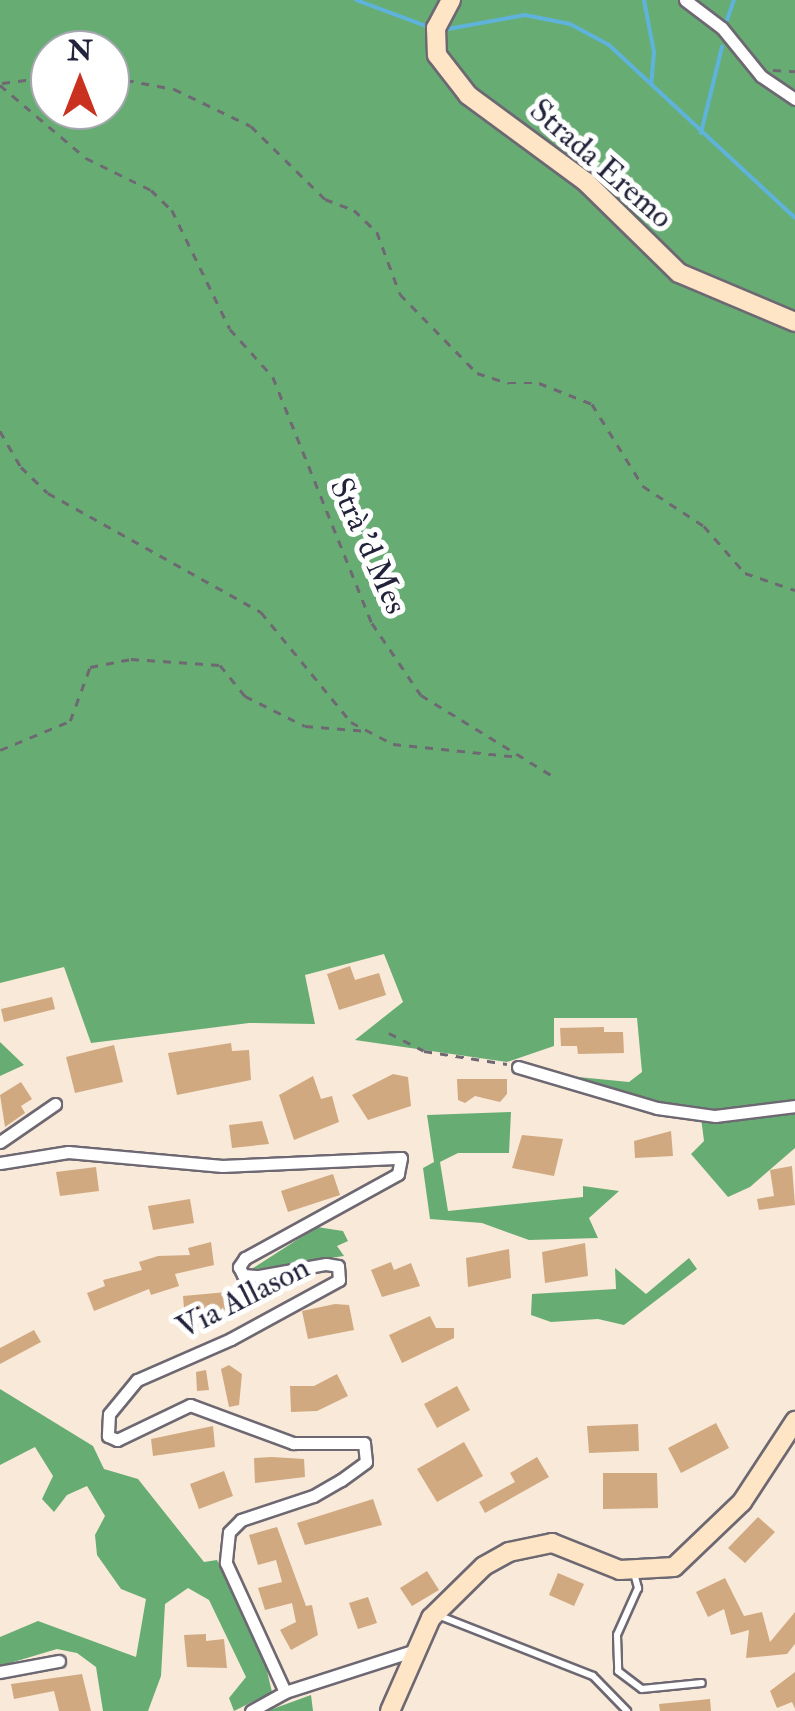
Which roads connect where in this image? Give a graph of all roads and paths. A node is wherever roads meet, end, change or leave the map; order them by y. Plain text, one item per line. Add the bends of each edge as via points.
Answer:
1 (452, 0) edge
2 (685, 0) edge
3 (795, 71) edge
4 (761, 76) junction
5 (30, 80) edge
6 (130, 80) edge
7 (0, 84) edge
8 (795, 99) edge
9 (795, 322) edge
10 (0, 431) edge
11 (795, 590) edge
12 (368, 731) junction
13 (0, 750) edge
14 (514, 755) junction
15 (552, 775) dead end
16 (389, 1033) dead end
17 (518, 1067) joint
18 (55, 1104) dead end
19 (795, 1106) edge
20 (0, 1142) edge
21 (0, 1162) edge
22 (795, 1421) edge
23 (634, 1572) junction
24 (434, 1612) junction
25 (414, 1651) junction
26 (59, 1661) dead end
27 (0, 1672) edge
28 (702, 1684) dead end
29 (284, 1692) junction
30 (252, 1711) edge
31 (390, 1711) edge
32 (627, 1711) edge

1 - 9 main road, Strada Eremo via 436,28 437,55 468,96 586,182 680,273
2 - 4 street via 722,28
3 - 4 path
4 - 8 street
5 - 7 path, Strà 'd Mes
6 - 11 path via 174,89 251,126 325,199 354,210 376,232 400,294 476,373 508,383 539,382 592,404 643,486 704,526 745,574
7 - 14 path, Strà 'd Mes via 86,158 151,190 172,210 230,329 273,378 372,623 421,695
10 - 12 path via 21,467 48,494 260,612 351,722
12 - 13 path via 305,726 245,696 220,666 141,659 90,666 70,721
12 - 14 path via 394,744
14 - 15 path, Strà 'd Mes
16 - 17 path via 424,1051
17 - 19 street via 657,1108 716,1116
18 - 20 street
21 - 29 street, Via Allason via 68,1152 222,1166 401,1158 398,1174 245,1258 240,1268 243,1275 260,1276 326,1264 338,1266 339,1280 232,1339 137,1380 108,1414 108,1436 118,1440 190,1405 293,1442 364,1443 366,1462 342,1480 241,1520 229,1532 226,1563
22 - 23 main road via 710,1539 674,1567
23 - 24 main road via 567,1546 540,1544 484,1566
23 - 28 lane via 638,1588 617,1635 618,1672 642,1688
24 - 25 main road
24 - 32 lane via 593,1676
25 - 29 street
25 - 31 main road
26 - 27 street
29 - 30 street

